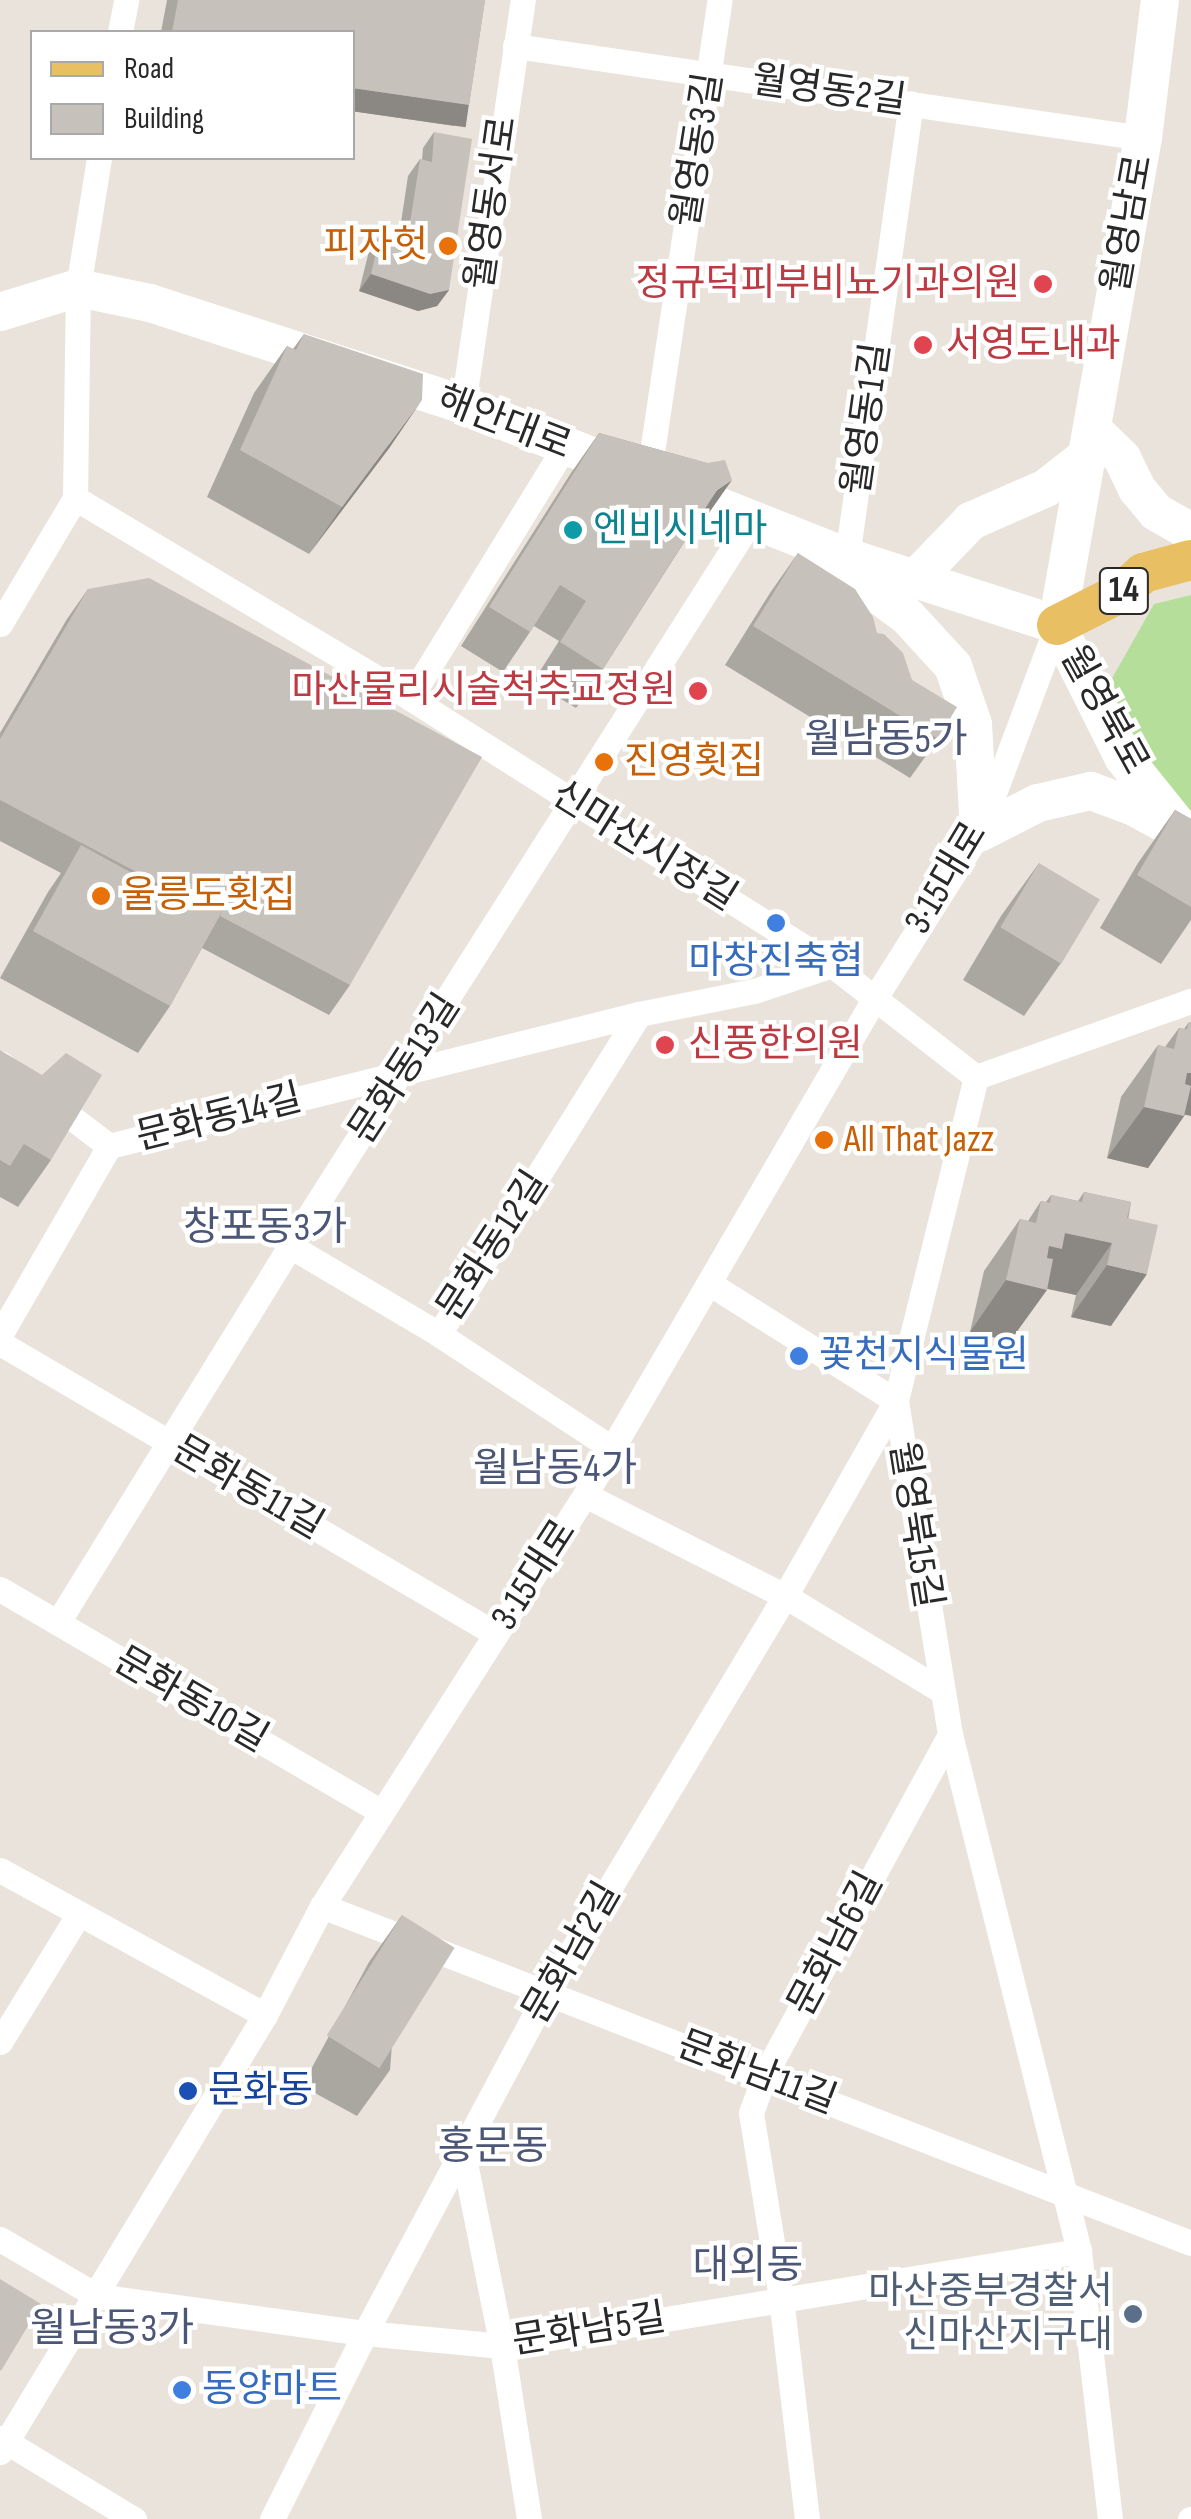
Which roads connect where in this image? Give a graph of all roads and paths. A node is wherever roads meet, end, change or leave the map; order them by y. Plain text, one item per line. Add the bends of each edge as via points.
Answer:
1 (126, 0) edge
2 (523, 0) edge
3 (720, 0) edge
4 (1160, 0) edge
5 (120, 30) edge
6 (515, 46) junction
7 (709, 74) junction
8 (911, 103) junction
9 (1143, 138) junction
10 (100, 160) edge
11 (78, 288) junction
12 (0, 312) edge
13 (463, 405) junction
14 (1089, 442) junction
15 (565, 446) junction
16 (648, 479) junction
17 (74, 498) junction
18 (753, 517) junction
19 (1191, 532) edge
20 (800, 536) junction
21 (848, 557) junction
22 (1191, 560) edge
23 (915, 578) junction
24 (1191, 584) edge
25 (1122, 592) junction
26 (0, 624) edge
27 (1057, 625) junction
28 (410, 698) junction
29 (574, 802) junction
30 (979, 833) junction
31 (1188, 838) edge
32 (832, 964) junction
33 (1191, 1000) edge
34 (873, 1001) junction
35 (639, 1014) junction
36 (0, 1063) edge
37 (403, 1073) junction
38 (976, 1076) junction
39 (109, 1146) junction
40 (290, 1246) junction
41 (710, 1284) junction
42 (437, 1332) junction
43 (0, 1335) edge
44 (0, 1343) edge
45 (896, 1400) junction
46 (170, 1442) junction
47 (612, 1450) junction
48 (585, 1496) junction
49 (0, 1589) edge
50 (784, 1596) junction
51 (58, 1622) junction
52 (496, 1634) junction
53 (940, 1690) junction
54 (950, 1734) junction
55 (382, 1812) junction
56 (0, 1870) edge
57 (322, 1906) junction
58 (78, 1915) junction
59 (547, 1992) junction
60 (266, 2015) junction
61 (0, 2042) edge
62 (765, 2074) junction
63 (462, 2148) junction
64 (1064, 2196) junction
65 (0, 2238) edge
66 (1191, 2243) edge
67 (1079, 2251) junction
68 (97, 2296) junction
69 (781, 2298) junction
70 (365, 2333) junction
71 (502, 2346) junction
72 (2, 2444) edge
73 (134, 2519) edge
74 (272, 2519) edge
75 (530, 2519) edge
76 (807, 2519) edge
77 (1110, 2519) edge

1 - 5 street
2 - 6 street, 월영동서로
3 - 7 street, 월영동3길
4 - 9 main road, 월영남로
6 - 7 street, 월영동2길
6 - 13 street, 월영동서로
7 - 8 street, 월영동2길
7 - 16 street, 월영동3길
8 - 9 street, 월영동2길
8 - 21 street, 월영동1길
9 - 14 main road, 월영남로
10 - 11 street
11 - 12 main road, 해안대로
11 - 13 main road, 해안대로 via 150,303
11 - 17 street
13 - 15 main road, 해안대로
14 - 19 main road via 1122,458 1156,512
14 - 23 main road via 1046,488 971,521
14 - 27 main road, 월영남로
15 - 16 main road, 해안대로
15 - 28 street
16 - 18 main road, 해안대로
17 - 26 street
17 - 28 street, 신마산시장길
18 - 20 main road, 해안대로
18 - 29 street, 문화동13길
20 - 21 main road, 해안대로
20 - 30 main road via 907,616 953,666 973,724
21 - 23 main road, 해안대로
22 - 25 main road, 14 via 1143,572
23 - 27 main road, 해안대로
24 - 25 main road, 14 via 1157,595
25 - 27 main road, 14
27 - 30 street, 3·15대로 / 14
27 - 31 main road, 월영북로 via 1123,757
28 - 29 street, 신마산시장길
29 - 32 street, 신마산시장길
29 - 37 street, 문화동13길
30 - 31 main road via 1038,802 1091,791
30 - 34 street, 3·15대로 / 14
32 - 34 street, 신마산시장길
32 - 35 street, 문화동14길 via 754,991
33 - 38 street
34 - 38 street, 신마산시장길
34 - 41 street, 3·15대로 / 14
35 - 37 street, 문화동14길
35 - 42 street, 문화동12길
36 - 39 street
37 - 39 street, 문화동14길
37 - 40 street, 문화동13길
38 - 45 street, 월영북15길
39 - 43 street, 문화동14길
40 - 42 street, 문화동12길
40 - 46 street, 문화동13길
41 - 45 street
41 - 47 street, 3·15대로 / 14
42 - 47 street
44 - 46 street, 문화동11길
45 - 50 street, 문화남2길
45 - 53 street, 월영북15길
46 - 51 street, 문화동13길
46 - 52 street, 문화동11길
47 - 48 street, 3·15대로 / 14
48 - 50 street
48 - 52 street, 3·15대로 / 14
49 - 51 street, 문화동10길
50 - 53 street
50 - 59 street, 문화남2길
51 - 55 street, 문화동10길
52 - 55 street, 3·15대로 / 14
53 - 54 street, 월영북15길
54 - 62 street, 문화남6길
54 - 64 street, 월영북15길
55 - 57 street, 3·15대로 / 14
56 - 58 street
57 - 59 street, 문화남11길
57 - 60 street, 3·15대로 / 14
58 - 60 street
58 - 61 street
59 - 62 street, 문화남11길
59 - 63 street, 문화남2길
60 - 68 street, 3·15대로 / 14
62 - 64 street, 문화남11길
62 - 69 street, 문화남6길 via 752,2113
63 - 70 street, 문화남2길
63 - 71 street
64 - 66 street, 문화남11길
64 - 67 street, 월영북15길
65 - 68 street
67 - 69 street, 문화남5길
67 - 77 street, 월영북15길
68 - 70 street, 문화남5길
68 - 72 street, 3·15대로 / 14
69 - 71 street, 문화남5길
69 - 76 street, 문화남6길
70 - 71 street, 문화남5길
70 - 74 street, 문화남2길
71 - 75 street
72 - 73 street

